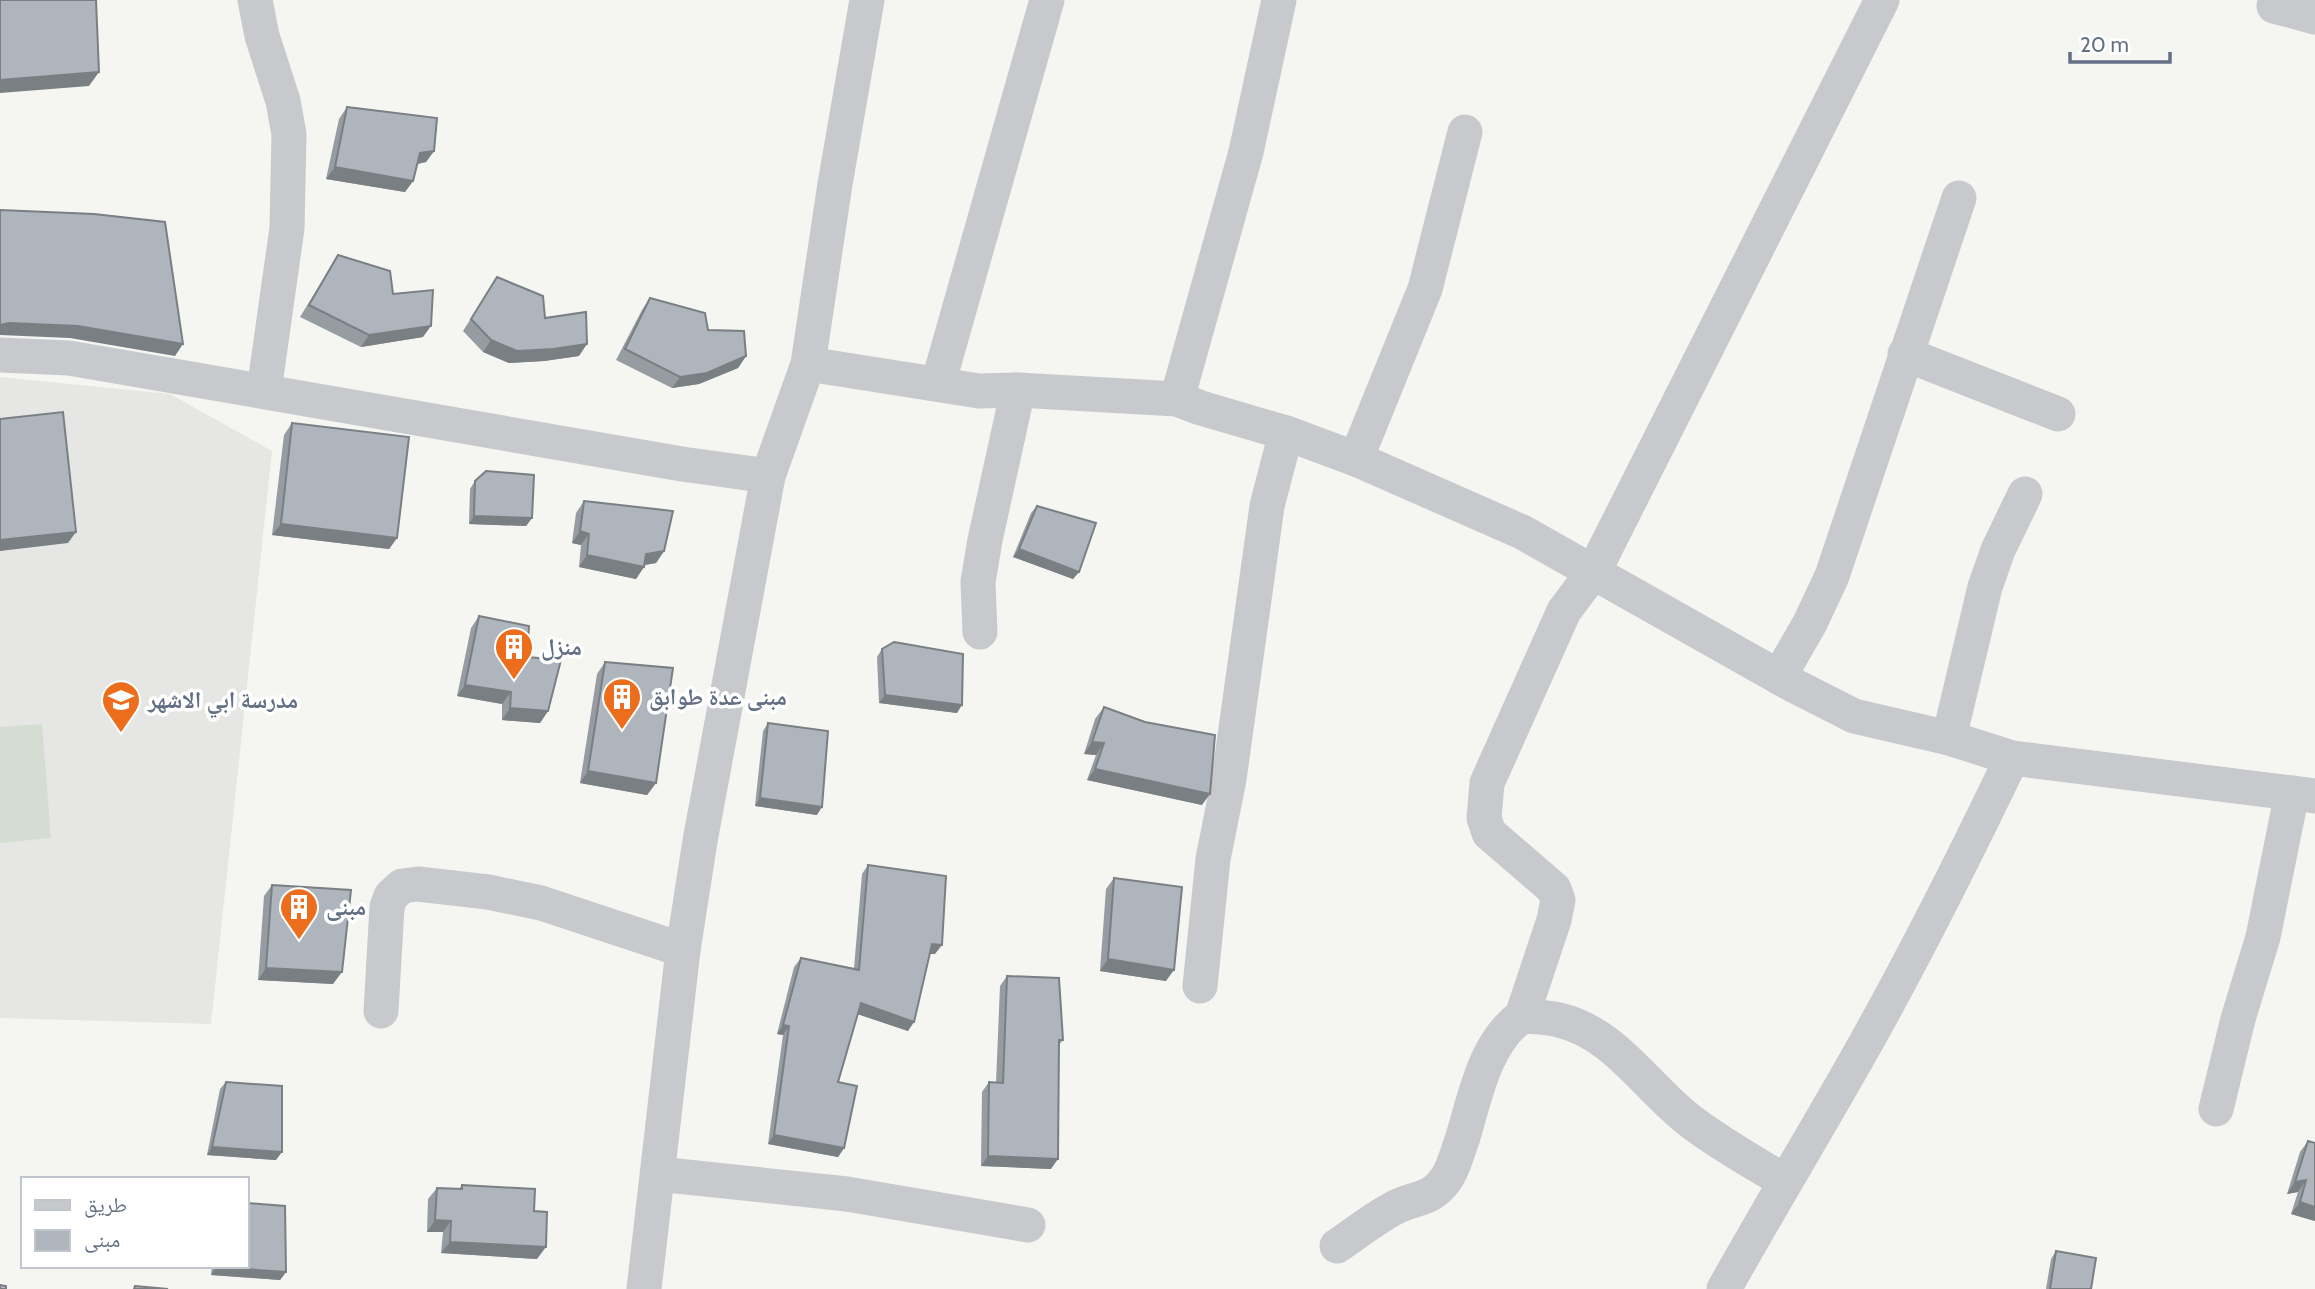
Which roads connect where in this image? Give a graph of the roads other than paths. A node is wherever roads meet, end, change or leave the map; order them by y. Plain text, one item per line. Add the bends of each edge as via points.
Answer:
1 (255, 0) edge
2 (867, 0) edge
3 (1047, 0) edge
4 (1279, 0) edge
5 (1882, 0) edge
6 (2274, 6) dead end
7 (2315, 17) edge
8 (1465, 132) dead end
9 (1959, 198) dead end
10 (1905, 354) junction
11 (0, 355) edge
12 (808, 364) junction
13 (938, 384) junction
14 (1018, 390) junction
15 (264, 391) junction
16 (1177, 399) junction
17 (2058, 414) dead end
18 (1286, 433) junction
19 (1356, 459) junction
20 (768, 476) junction
21 (2025, 494) dead end
22 (1594, 571) junction
23 (980, 632) dead end
24 (1779, 677) junction
25 (1949, 738) junction
26 (2012, 758) junction
27 (2304, 794) edge
28 (683, 950) junction
29 (1200, 986) dead end
30 (381, 1011) dead end
31 (1521, 1016) junction
32 (2216, 1109) dead end
33 (658, 1174) junction
34 (1784, 1181) junction
35 (1028, 1225) dead end
36 (1337, 1246) dead end
37 (643, 1289) edge
38 (1724, 1289) edge

1 - 15 street via 289,134 287,228
2 - 12 street
3 - 13 street
4 - 16 street via 1246,152
5 - 22 street
6 - 7 street
8 - 19 street via 1425,289
9 - 10 street
10 - 17 street
10 - 24 street via 1832,576
11 - 15 street via 69,358
12 - 13 street
12 - 20 street
13 - 14 street via 979,391
14 - 16 street
14 - 23 street via 978,582
15 - 20 street
16 - 18 street
18 - 19 street
18 - 29 street via 1267,506 1229,779 1213,859
19 - 22 street via 1522,532
20 - 28 street
21 - 25 street via 1985,587
22 - 24 street
22 - 31 street via 1564,611 1487,783 1489,833 1554,889 1558,900
24 - 25 street via 1854,716
25 - 26 street
26 - 27 street
26 - 34 street via 1952,883
27 - 32 street
28 - 30 street via 541,903 488,892 402,886 391,895 387,907
28 - 33 street
31 - 34 street via 1559,1020 1597,1035 1691,1122
31 - 36 street via 1500,1037 1487,1062 1446,1179 1424,1199 1397,1207
33 - 35 street via 847,1194
33 - 37 street
34 - 38 street

